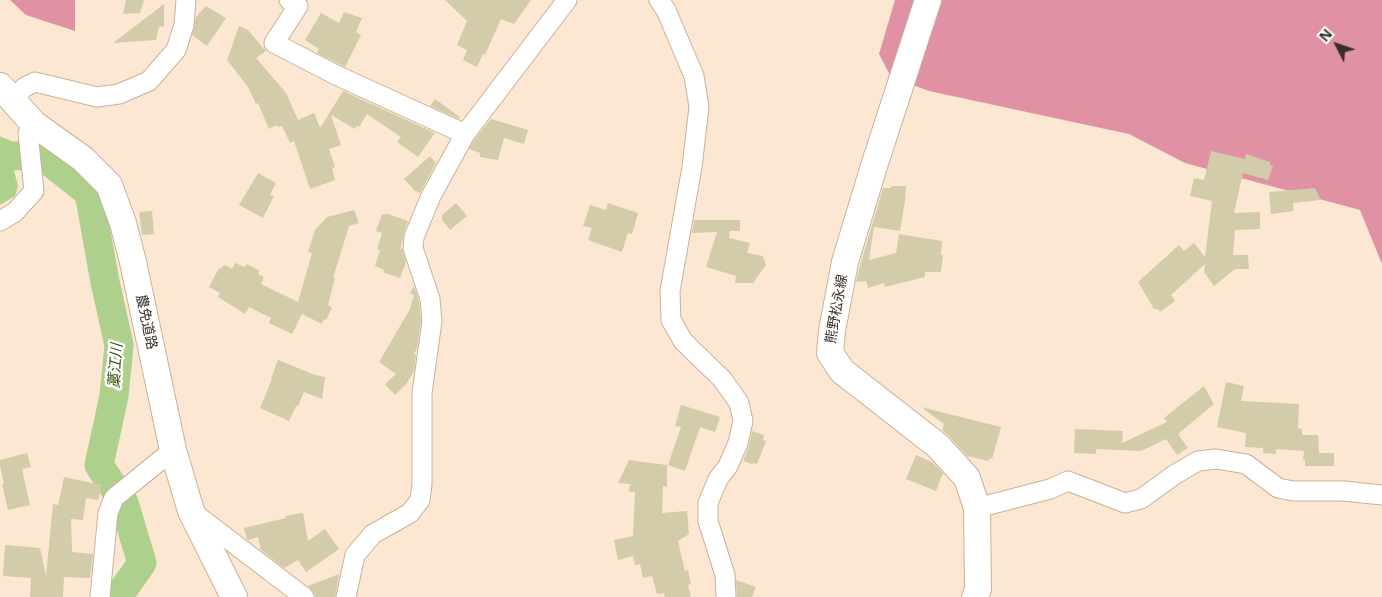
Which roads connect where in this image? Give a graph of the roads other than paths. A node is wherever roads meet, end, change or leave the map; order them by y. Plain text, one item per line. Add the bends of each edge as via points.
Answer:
1 (186, 0) edge
2 (289, 0) edge
3 (567, 0) edge
4 (659, 0) edge
5 (928, 0) edge
6 (5, 92) edge
7 (465, 134) junction
8 (31, 143) junction
9 (0, 221) edge
10 (173, 450) junction
11 (1382, 496) edge
12 (977, 508) junction
13 (191, 511) junction
14 (100, 597) edge
15 (234, 597) edge
16 (304, 597) edge
17 (346, 597) edge
18 (726, 597) edge
19 (975, 597) edge

1 - 6 street via 184,25 176,50 149,81 119,94 97,97 35,82
2 - 7 street via 298,6 274,43
3 - 7 street
4 - 18 street via 694,76 699,107 670,291 671,320 683,341 723,380 739,403 743,421 738,443 708,502 708,521 725,575
5 - 12 main road, 熊野松永線 via 845,262 830,353 842,371 938,446 967,478
6 - 8 main road, 農免道路
7 - 17 street via 431,196 414,237 413,248 430,298 432,321 422,393 420,500 410,513 374,534 355,555
8 - 9 street via 34,191 15,212
8 - 10 main road, 農免道路 via 83,159 109,185 133,262
10 - 13 main road, 農免道路
10 - 14 street via 118,495 108,513
11 - 12 street via 1344,491 1294,492 1278,488 1246,464 1216,458 1198,461 1141,499 1125,503 1068,482
12 - 19 main road, 熊野松永線 via 978,589
13 - 15 main road, 農免道路
13 - 16 street

